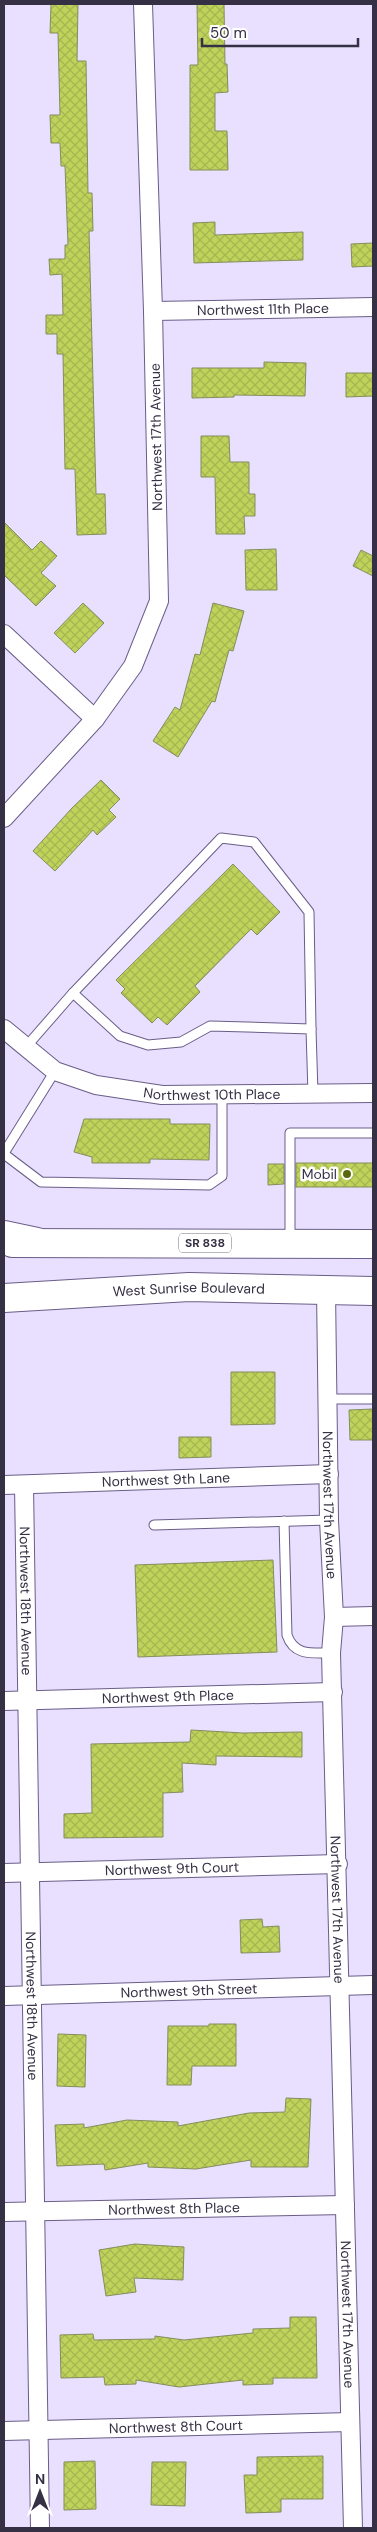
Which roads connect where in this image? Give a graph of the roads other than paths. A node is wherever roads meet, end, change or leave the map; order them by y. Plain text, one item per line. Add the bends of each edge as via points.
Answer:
1 (143, 4) edge
2 (373, 307) edge
3 (153, 311) junction
4 (4, 634) edge
5 (95, 719) junction
6 (4, 818) edge
7 (74, 993) junction
8 (4, 1029) edge
9 (310, 1029) junction
10 (25, 1048) junction
11 (55, 1071) junction
12 (373, 1093) edge
13 (313, 1094) junction
14 (222, 1095) junction
15 (373, 1133) edge
16 (4, 1154) edge
17 (4, 1235) edge
18 (37, 1242) junction
19 (4, 1243) edge
20 (290, 1244) junction
21 (373, 1244) edge
22 (326, 1290) junction
23 (373, 1291) edge
24 (4, 1298) edge
25 (327, 1399) junction
26 (373, 1399) edge
27 (329, 1474) junction
28 (4, 1485) edge
29 (24, 1485) junction
30 (329, 1520) junction
31 (284, 1521) junction
32 (154, 1525) dead end
33 (373, 1616) edge
34 (334, 1617) junction
35 (331, 1653) junction
36 (333, 1692) junction
37 (28, 1700) junction
38 (4, 1701) edge
39 (338, 1864) junction
40 (30, 1872) junction
41 (4, 1873) edge
42 (373, 1985) edge
43 (340, 1987) junction
44 (31, 1995) junction
45 (4, 1996) edge
46 (345, 2205) junction
47 (4, 2212) edge
48 (34, 2212) junction
49 (350, 2422) junction
50 (38, 2430) junction
51 (4, 2431) edge
52 (40, 2528) edge
53 (353, 2528) edge

1 - 3 street, Northwest 17th Avenue
2 - 3 street, Northwest 11th Place
3 - 5 street, Northwest 17th Avenue via 159,601 133,666
4 - 5 street
5 - 6 street, Northwest 17th Avenue
7 - 9 lane via 120,1036 148,1045 181,1042 210,1026
7 - 9 lane via 220,838 254,842 309,912
7 - 10 lane
8 - 10 street, Northwest 10th Place
9 - 13 lane
10 - 11 street, Northwest 10th Place
11 - 14 street, Northwest 10th Place via 96,1085 162,1095
11 - 16 lane
12 - 13 street, Northwest 10th Place
13 - 14 street, Northwest 10th Place
14 - 16 lane via 222,1176 209,1186 41,1182
15 - 20 lane via 290,1133
17 - 18 main road
18 - 19 main road, SR 838
18 - 20 main road, SR 838
20 - 21 main road, SR 838
22 - 23 main road, West Sunrise Boulevard
22 - 24 main road, West Sunrise Boulevard via 189,1287
22 - 25 street, Northwest 17th Avenue
25 - 26 lane
25 - 27 street, Northwest 17th Avenue
27 - 29 street, Northwest 9th Lane
27 - 30 street, Northwest 17th Avenue
28 - 29 street, Northwest 9th Lane
29 - 37 street, Northwest 18th Avenue
30 - 31 lane
30 - 34 street, Northwest 17th Avenue
31 - 32 lane
31 - 35 lane via 286,1635 302,1653
33 - 34 street
34 - 35 street, Northwest 17th Avenue
35 - 36 street, Northwest 17th Avenue
36 - 37 street, Northwest 9th Place
36 - 39 street, Northwest 17th Avenue
37 - 38 street, Northwest 9th Place
37 - 40 street, Northwest 18th Avenue
39 - 40 street, Northwest 9th Court
39 - 43 street, Northwest 17th Avenue
40 - 41 street, Northwest 9th Court
40 - 44 street, Northwest 18th Avenue
42 - 43 street, Northwest 9th Street
43 - 44 street, Northwest 9th Street
43 - 46 street, Northwest 17th Avenue
44 - 45 street, Northwest 9th Street
44 - 48 street, Northwest 18th Avenue
46 - 48 street, Northwest 8th Place
46 - 49 street, Northwest 17th Avenue
47 - 48 street, Northwest 8th Place
48 - 50 street, Northwest 18th Avenue
49 - 50 street, Northwest 8th Court
49 - 53 street, Northwest 17th Avenue
50 - 51 street, Northwest 8th Court
50 - 52 street, Northwest 18th Avenue

